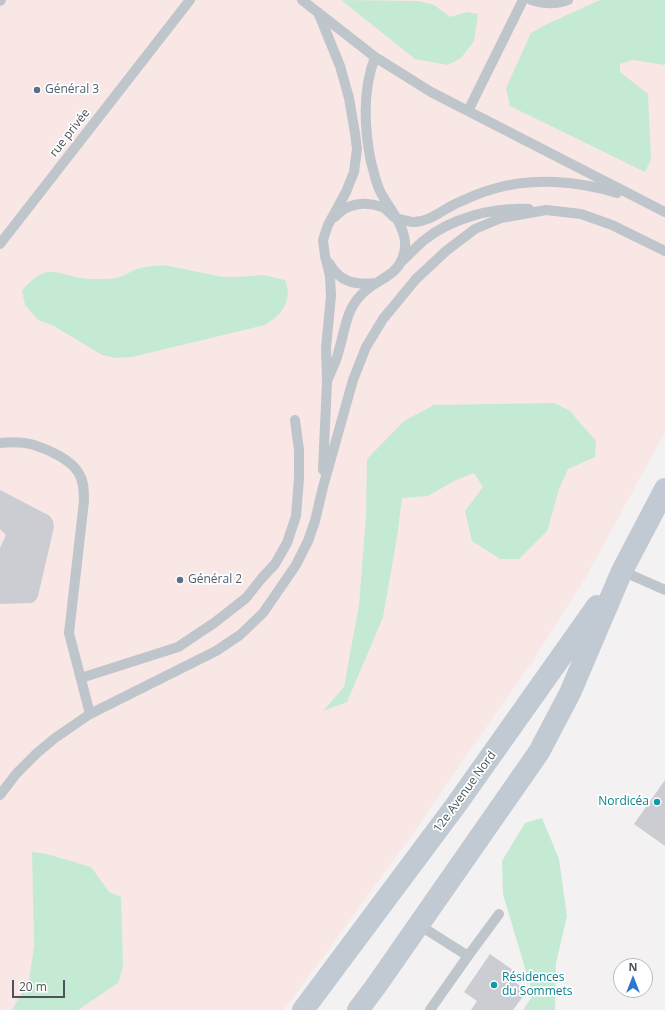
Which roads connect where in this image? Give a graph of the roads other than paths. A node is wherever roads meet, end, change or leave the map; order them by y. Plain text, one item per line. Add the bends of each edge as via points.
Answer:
1 (190, 0) edge
2 (302, 0) edge
3 (523, 0) edge
4 (531, 0) edge
5 (568, 0) edge
6 (318, 12) junction
7 (375, 57) junction
8 (468, 111) junction
9 (640, 200) junction
10 (546, 210) junction
11 (665, 212) edge
12 (396, 218) junction
13 (328, 225) junction
14 (0, 244) edge
15 (665, 251) edge
16 (325, 256) junction
17 (400, 263) junction
18 (376, 283) junction
19 (327, 382) junction
20 (295, 420) dead end
21 (0, 443) edge
22 (323, 487) junction
23 (665, 489) edge
24 (622, 571) junction
25 (665, 590) edge
26 (81, 678) junction
27 (90, 714) junction
28 (0, 795) edge
29 (499, 914) dead end
30 (419, 925) junction
31 (468, 956) junction
32 (303, 1010) edge
33 (358, 1010) edge
34 (430, 1010) edge

1 - 14 lane, rue privée
2 - 6 lane
3 - 8 lane
4 - 5 lane via 542,4
6 - 7 lane
6 - 13 lane via 340,66 349,98 357,149 354,172
7 - 8 lane via 431,92
7 - 12 lane via 366,94 365,121 374,172 381,192
8 - 9 lane
9 - 11 lane
9 - 12 lane via 593,186 560,182 527,183 494,188 460,201 428,219 412,222
10 - 15 lane via 581,214 612,225
10 - 17 lane via 514,208 482,213 452,224 430,237
10 - 22 lane via 501,218 475,229 416,279 383,319 366,347 352,380
12 - 13 lane via 383,208 368,203 352,205 338,213
12 - 17 lane via 403,232 405,247
13 - 16 lane via 323,240
16 - 18 lane via 333,270 345,280 360,284
16 - 19 lane via 331,296 326,348
17 - 18 lane via 390,275
18 - 19 lane via 361,294 350,309 339,352
19 - 22 lane
20 - 26 lane via 300,450 296,516 287,543 275,564 246,598 178,647
21 - 26 lane via 34,445 64,458 79,472 84,487 84,502 69,633
22 - 27 lane via 308,541 296,565 263,613 240,635 216,651
23 - 24 main road, 12e Avenue Nord
24 - 25 lane
24 - 30 main road, 12e Avenue Nord via 570,693 539,752
24 - 32 main road, 12e Avenue Nord via 456,805
26 - 27 lane
27 - 28 lane via 37,753
29 - 31 lane
30 - 31 lane
30 - 33 main road, 12e Avenue Nord
31 - 34 lane

